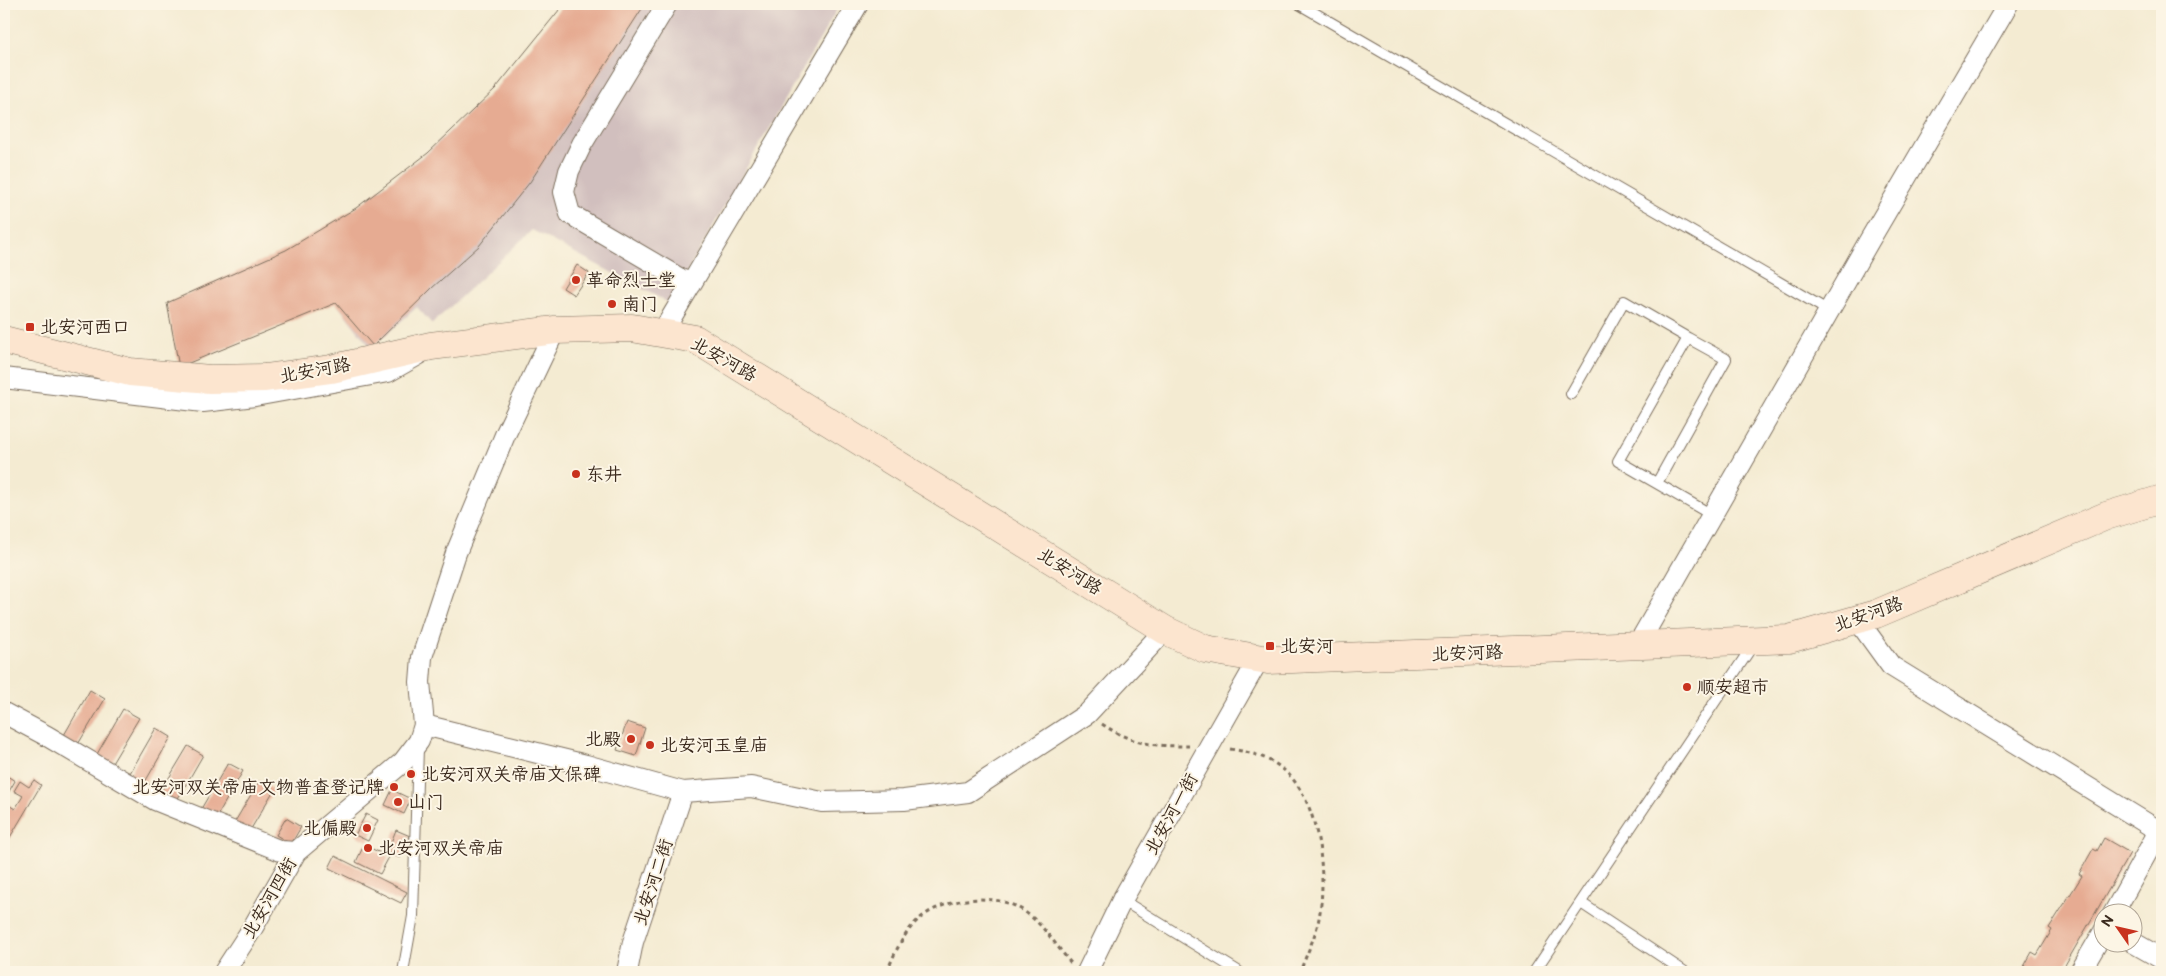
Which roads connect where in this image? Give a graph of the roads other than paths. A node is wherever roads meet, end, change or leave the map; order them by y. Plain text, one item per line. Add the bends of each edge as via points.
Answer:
1 (667, 4) edge
2 (858, 4) edge
3 (1299, 4) edge
4 (2008, 4) edge
5 (691, 285) junction
6 (1829, 311) junction
7 (554, 330) junction
8 (662, 333) junction
9 (1688, 338) junction
10 (4, 340) edge
11 (430, 346) junction
12 (4, 378) edge
13 (1571, 394) dead end
14 (1657, 483) junction
15 (2162, 499) edge
16 (1712, 515) junction
17 (1857, 619) junction
18 (1165, 630) junction
19 (1756, 640) junction
20 (1637, 646) junction
21 (1259, 659) junction
22 (4, 713) edge
23 (421, 733) junction
24 (683, 792) junction
25 (2161, 831) edge
26 (296, 852) junction
27 (1122, 900) junction
28 (1581, 903) junction
29 (2119, 904) edge
30 (2094, 948) edge
31 (2144, 949) edge
32 (2162, 959) edge
33 (1080, 969) edge
34 (1238, 971) edge
35 (224, 972) edge
36 (403, 972) edge
37 (627, 972) edge
38 (1534, 972) edge
39 (1686, 972) edge
40 (2080, 972) edge

1 - 5 street via 582,144 568,172 564,192 570,214
2 - 5 street
3 - 6 lane
4 - 6 street
5 - 8 street
6 - 16 street
7 - 8 main road, 北安河路 via 632,328
7 - 11 main road, 北安河路
7 - 23 street via 505,435 453,563 422,657
8 - 18 main road, 北安河路 via 696,339
9 - 13 lane via 1624,301
9 - 14 lane via 1726,359
9 - 14 lane via 1618,461
10 - 11 main road, 北安河路 via 130,372 210,379 265,378 321,370
11 - 12 street via 388,372 255,396 202,402
14 - 16 lane
15 - 17 main road, 北安河路 via 2106,516 1876,614
16 - 20 street
17 - 19 main road, 北安河路 via 1789,639
17 - 25 street via 1891,666
18 - 21 main road, 北安河路 via 1205,649
18 - 24 street via 1087,714 968,792 904,800 822,802 751,787
19 - 20 main road, 北安河路
19 - 28 lane
20 - 21 main road, 北安河路
21 - 27 street, 北安河一街
22 - 26 street via 155,800 281,851
23 - 24 street via 586,765
23 - 26 street, 北安河四街 via 403,762
23 - 36 lane via 413,916
24 - 37 street, 北安河二街 via 633,942
25 - 29 street
26 - 35 street, 北安河四街
27 - 33 street, 北安河一街
27 - 34 lane
28 - 38 lane
28 - 39 lane
30 - 40 street
31 - 32 street

